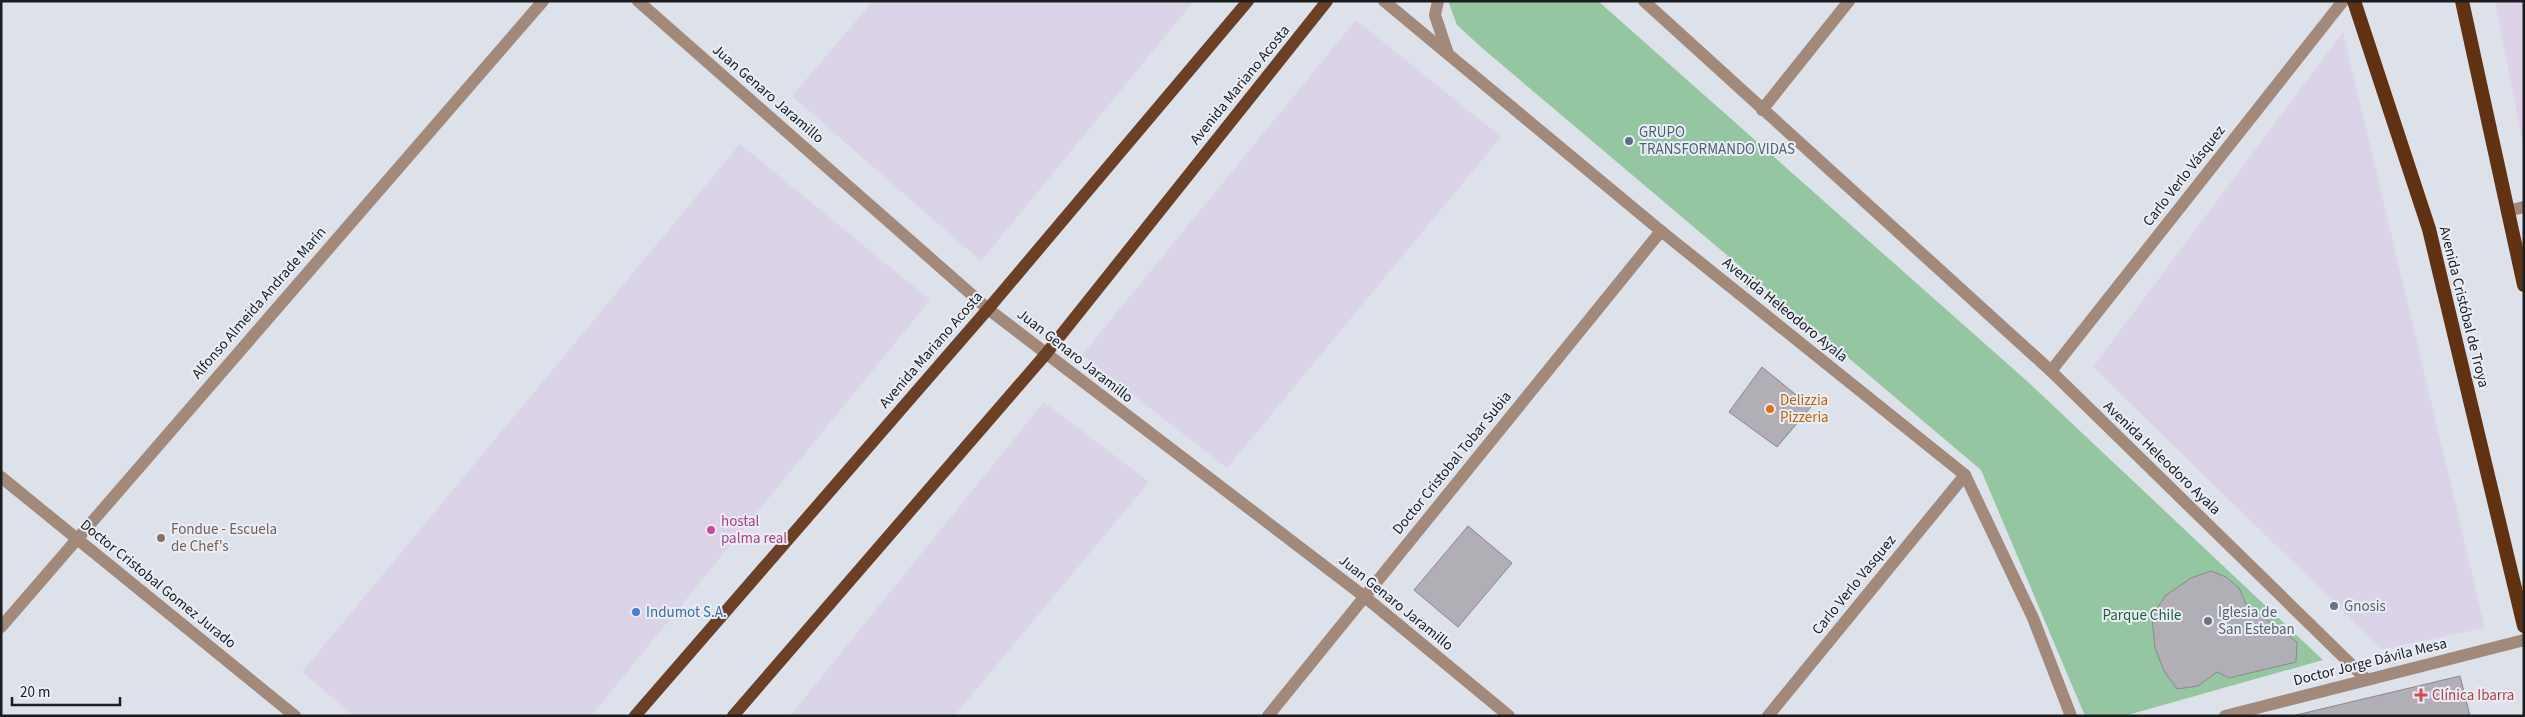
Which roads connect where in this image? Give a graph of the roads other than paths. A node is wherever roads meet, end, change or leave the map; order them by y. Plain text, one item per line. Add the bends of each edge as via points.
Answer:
1 (543, 1) edge
2 (638, 1) edge
3 (1248, 1) edge
4 (1327, 1) edge
5 (1384, 1) edge
6 (1438, 1) edge
7 (1644, 1) edge
8 (1849, 1) edge
9 (2343, 1) edge
10 (2354, 1) edge
11 (2462, 1) edge
12 (1448, 55) junction
13 (1762, 110) junction
14 (2524, 208) edge
15 (2506, 212) junction
16 (1661, 231) junction
17 (2524, 285) edge
18 (988, 309) junction
19 (1045, 355) junction
20 (2051, 371) junction
21 (1965, 475) junction
22 (1, 478) edge
23 (76, 539) junction
24 (1365, 597) junction
25 (2524, 626) edge
26 (1, 627) edge
27 (2524, 640) edge
28 (2366, 679) junction
29 (295, 716) edge
30 (635, 716) edge
31 (733, 716) edge
32 (1268, 716) edge
33 (1509, 716) edge
34 (1768, 716) edge
35 (2071, 716) edge
36 (2225, 716) edge

1 - 23 street, Alfonso Almeida Andrade Marin
2 - 18 street, Juan Genaro Jaramillo
3 - 18 main road, Avenida Mariano Acosta
4 - 19 main road, Avenida Mariano Acosta
5 - 12 street, Avenida Heleodoro Ayala
6 - 12 street via 1435,15
7 - 13 street, Avenida Heleodoro Ayala
8 - 13 street
9 - 20 street, Carlo Verlo Vásquez
10 - 25 highway, Avenida Cristóbal de Troya via 2429,229
11 - 15 highway
12 - 16 street, Avenida Heleodoro Ayala
13 - 20 street, Avenida Heleodoro Ayala
14 - 15 street
15 - 17 highway
16 - 21 street, Avenida Heleodoro Ayala
16 - 24 street, Doctor Cristobal Tobar Subia
18 - 19 street, Juan Genaro Jaramillo
18 - 30 main road, Avenida Mariano Acosta
19 - 24 street, Juan Genaro Jaramillo
19 - 31 main road, Avenida Mariano Acosta
20 - 28 street, Avenida Heleodoro Ayala
21 - 34 street, Carlo Verlo Vasquez
21 - 35 street, Avenida Heleodoro Ayala via 2033,618
22 - 23 street, Doctor Cristobal Gomez Jurado
23 - 26 street, Alfonso Almeida Andrade Marin
23 - 29 street, Doctor Cristobal Gomez Jurado
24 - 32 street, Doctor Cristobal Tobar Subia
24 - 33 street, Juan Genaro Jaramillo
27 - 28 street, Doctor Jorge Dávila Mesa
28 - 36 street, Doctor Jorge Dávila Mesa

